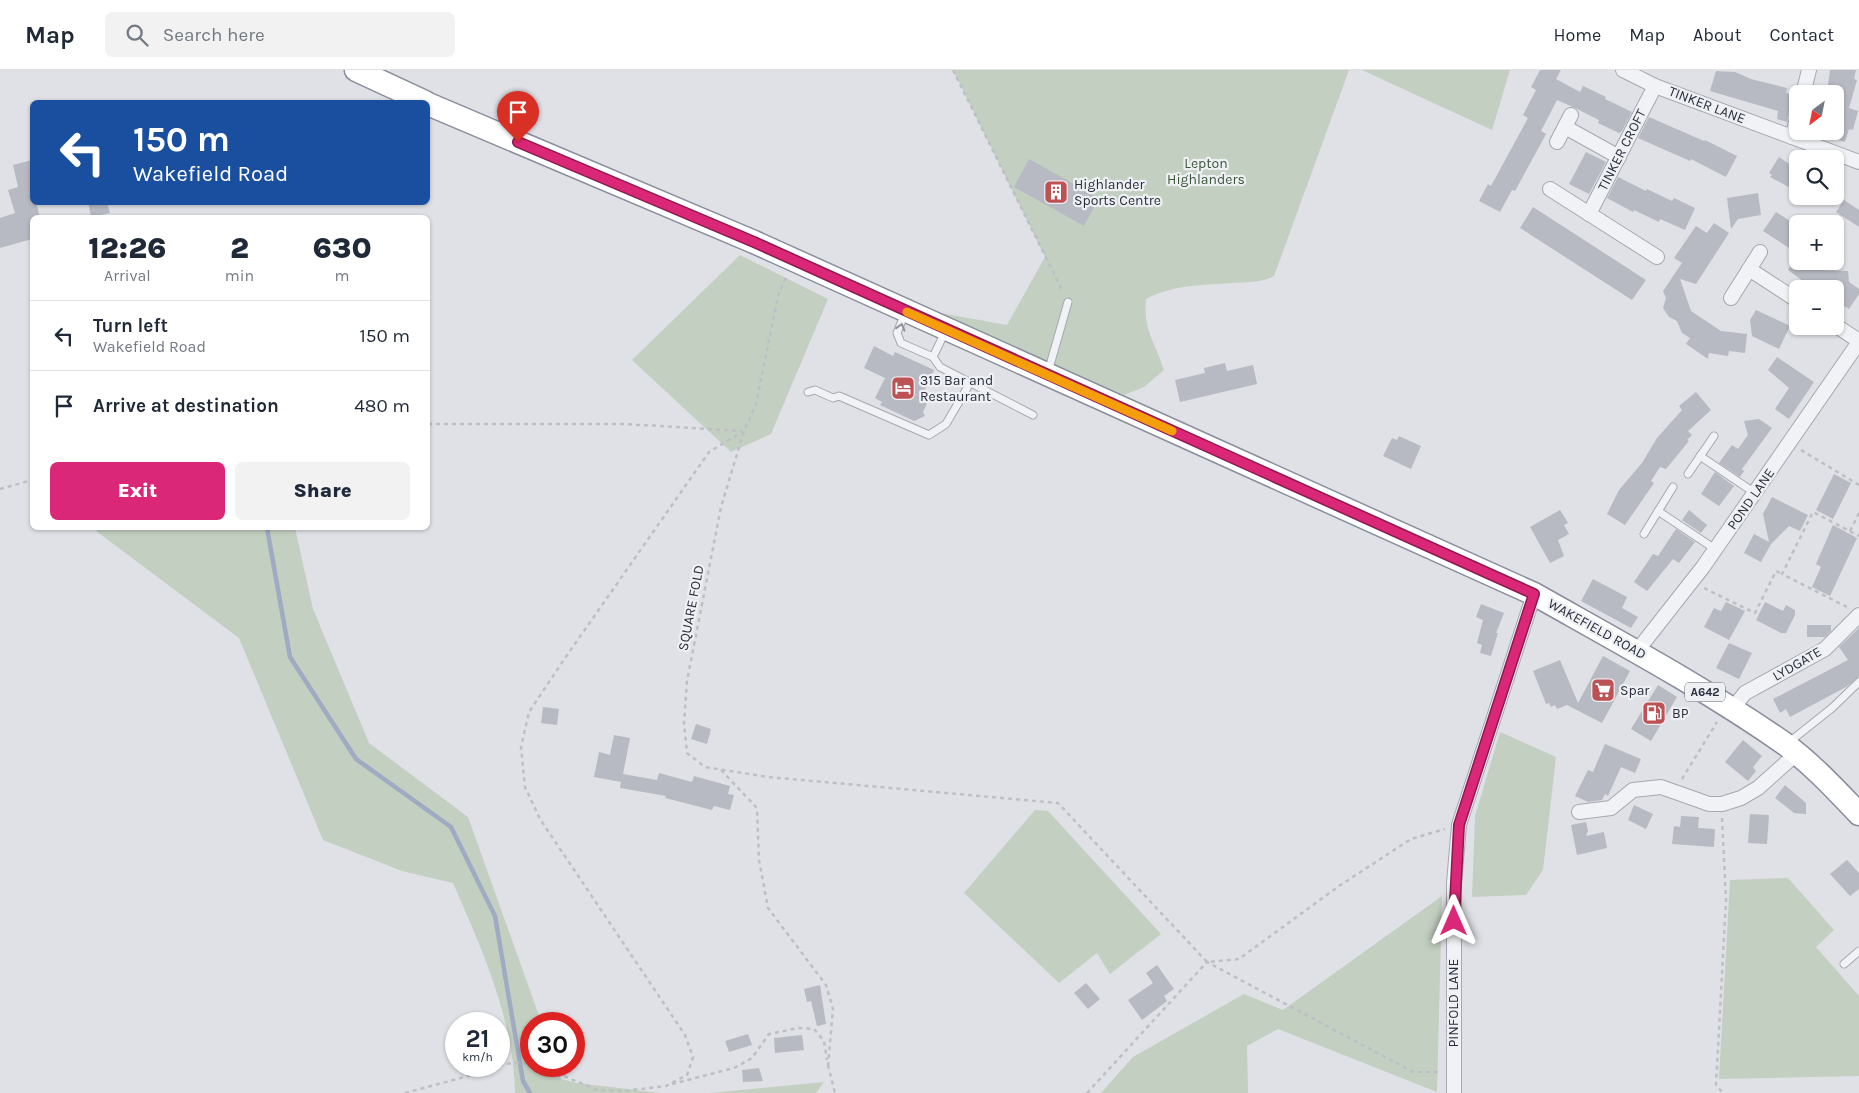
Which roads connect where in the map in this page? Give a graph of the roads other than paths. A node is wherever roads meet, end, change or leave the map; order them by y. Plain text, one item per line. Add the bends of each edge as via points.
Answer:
1 (356, 70) edge
2 (1623, 70) edge
3 (1808, 70) edge
4 (1805, 85) edge
5 (1654, 86) junction
6 (420, 100) edge
7 (430, 105) edge
8 (1789, 136) edge
9 (1800, 140) edge
10 (1557, 142) dead end
11 (1619, 157) junction
12 (1859, 162) edge
13 (1550, 189) dead end
14 (1589, 214) junction
15 (1760, 252) dead end
16 (1656, 257) dead end
17 (1749, 269) junction
18 (1789, 295) edge
19 (1731, 298) dead end
20 (1068, 302) road end
21 (906, 311) junction
22 (946, 329) junction
23 (1844, 331) edge
24 (1859, 342) edge
25 (933, 357) junction
26 (1048, 375) junction
27 (970, 383) junction
28 (808, 392) dead end
29 (1033, 415) dead end
30 (1714, 436) dead end
31 (1700, 456) junction
32 (1688, 474) dead end
33 (1673, 487) dead end
34 (1755, 493) junction
35 (1658, 511) junction
36 (1644, 534) dead end
37 (1715, 549) junction
38 (1534, 594) junction
39 (1855, 612) edge
40 (1637, 651) junction
41 (1859, 682) edge
42 (1730, 707) junction
43 (1791, 750) junction
44 (1579, 812) dead end
45 (1859, 814) edge
46 (1859, 951) edge
47 (1844, 964) dead end
48 (1454, 1093) edge

1 - 6 highway, WAKEFIELD ROAD / A642
2 - 5 street, TINKER LANE
3 - 4 street
5 - 8 street, TINKER LANE
5 - 11 street, TINKER CROFT
7 - 21 highway, WAKEFIELD ROAD / A642
9 - 12 street, TINKER LANE
10 - 11 street via 1568,121
11 - 14 street, TINKER CROFT
13 - 14 street
14 - 16 street
15 - 17 street
17 - 18 street
17 - 19 street
20 - 26 lane
21 - 22 highway, WAKEFIELD ROAD / A642
25 -> 21 lane via 902,343 897,333
22 - 25 lane
22 - 26 highway, WAKEFIELD ROAD / A642
23 - 24 street
24 - 34 street, POND LANE
25 - 27 lane via 940,367
26 - 38 highway, WAKEFIELD ROAD / A642
27 - 28 lane via 946,424 929,435 839,396 834,398 815,390
27 - 29 lane
30 - 31 lane
31 - 32 lane
31 - 34 lane
33 - 35 lane
34 - 37 street, POND LANE
35 - 36 lane
35 - 37 lane
37 - 40 street, POND LANE
38 - 40 highway, WAKEFIELD ROAD / A642
38 - 48 street, PINFOLD LANE via 1459,825 1454,883
39 - 42 street, LYDGATE via 1825,649 1745,693
40 - 42 highway, WAKEFIELD ROAD / A642
41 - 43 lane
42 - 43 highway, WAKEFIELD ROAD / A642
43 - 44 street via 1758,788 1722,804 1709,804 1661,787 1633,790 1611,808
43 - 45 highway, WAKEFIELD ROAD / A642
46 - 47 lane

